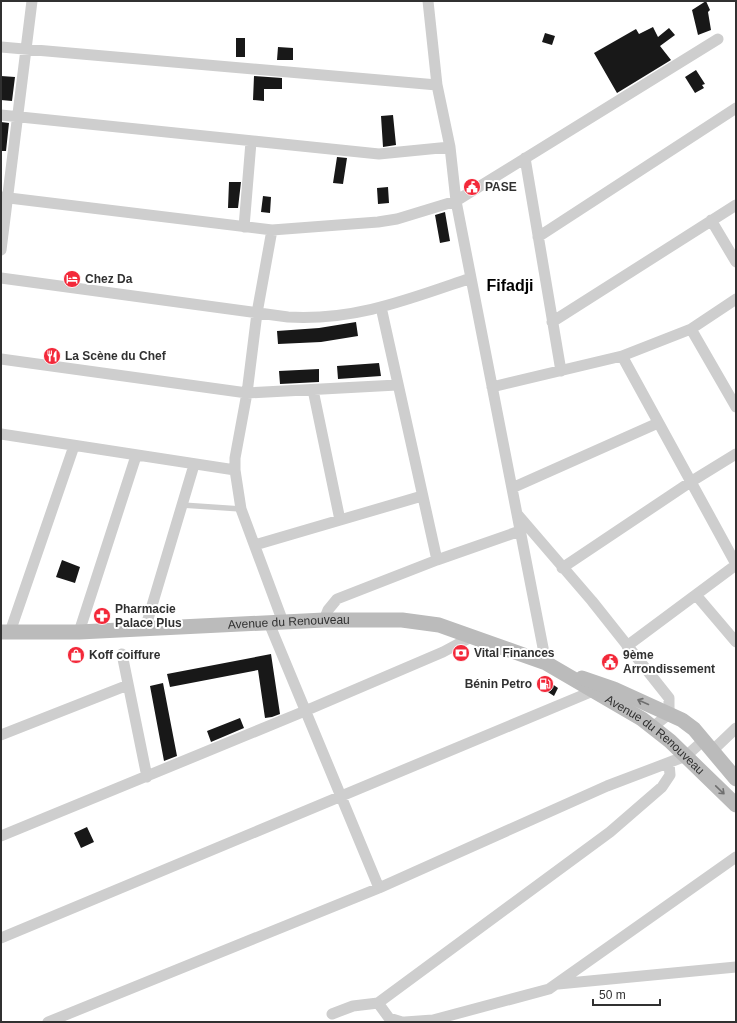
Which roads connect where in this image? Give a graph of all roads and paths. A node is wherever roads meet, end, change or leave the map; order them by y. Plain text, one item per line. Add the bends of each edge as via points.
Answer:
1 (32, 1) edge
2 (428, 1) edge
3 (718, 39) dead end
4 (1, 47) edge
5 (26, 49) junction
6 (437, 84) junction
7 (736, 108) edge
8 (1, 115) edge
9 (17, 118) junction
10 (251, 142) junction
11 (450, 147) junction
12 (525, 158) junction
13 (4, 198) edge
14 (456, 201) junction
15 (736, 205) edge
16 (712, 220) junction
17 (244, 227) junction
18 (272, 230) junction
19 (538, 237) junction
20 (1, 250) edge
21 (736, 262) edge
22 (1, 278) edge
23 (471, 278) junction
24 (736, 300) edge
25 (381, 308) junction
26 (257, 313) junction
27 (552, 322) junction
28 (691, 329) junction
29 (622, 356) junction
30 (1, 360) edge
31 (561, 370) junction
32 (397, 385) junction
33 (492, 388) junction
34 (313, 390) junction
35 (247, 393) junction
36 (736, 407) edge
37 (658, 423) junction
38 (1, 434) edge
39 (74, 446) junction
40 (736, 454) edge
41 (136, 456) junction
42 (194, 465) junction
43 (235, 470) junction
44 (692, 481) junction
45 (512, 488) junction
46 (422, 496) junction
47 (182, 505) junction
48 (241, 509) junction
49 (517, 514) junction
50 (340, 520) junction
51 (520, 530) junction
52 (255, 545) junction
53 (437, 560) junction
54 (736, 564) edge
55 (562, 568) junction
56 (696, 595) junction
57 (324, 620) junction
58 (276, 623) junction
59 (145, 629) junction
60 (5, 632) edge
61 (79, 632) junction
62 (474, 636) junction
63 (736, 642) edge
64 (628, 646) junction
65 (122, 654) dead end
66 (546, 663) junction
67 (567, 674) junction
68 (128, 685) junction
69 (593, 691) junction
70 (305, 711) junction
71 (669, 714) junction
72 (654, 726) junction
73 (736, 728) edge
74 (1, 735) edge
75 (708, 745) junction
76 (686, 756) junction
77 (669, 763) junction
78 (147, 777) junction
79 (736, 779) edge
80 (340, 796) junction
81 (736, 805) edge
82 (1, 836) edge
83 (736, 857) edge
84 (379, 888) junction
85 (1, 938) edge
86 (736, 967) edge
87 (558, 984) junction
88 (378, 1003) junction
89 (332, 1014) dead end
90 (48, 1022) edge
91 (404, 1022) edge

1 - 5 street
2 - 6 street
3 - 12 street
4 - 5 street
5 - 6 street
5 - 9 street
6 - 11 street
7 - 19 street
8 - 9 street
9 - 10 street
9 - 13 street
10 - 11 street via 379,154
10 - 17 street
11 - 14 street
12 - 14 street
12 - 19 street
13 - 17 street
13 - 20 street
14 - 18 street via 397,219 378,222
14 - 23 street
15 - 16 street
16 - 21 street
16 - 27 street
17 - 18 street
18 - 26 street
19 - 27 street
22 - 26 street
23 - 25 street
23 - 33 street
24 - 28 street
25 - 26 street via 317,318
25 - 32 street
26 - 35 street
27 - 31 street
28 - 29 street
28 - 36 street
29 - 31 street
29 - 37 street
30 - 35 street
31 - 33 street
32 - 34 street
32 - 46 street
33 - 45 street
34 - 35 street
34 - 50 street
35 - 43 street
37 - 44 street
37 - 45 street
38 - 39 street
39 - 41 street
39 - 60 street
40 - 44 street
41 - 42 street
41 - 61 street
42 - 43 street
42 - 47 street
43 - 48 street
44 - 54 street
44 - 55 street
45 - 49 street
46 - 50 street
46 - 53 street
47 - 48 lane
47 - 59 street
48 - 52 street
49 - 51 street
49 - 55 street
50 - 52 street
51 - 53 street
51 - 66 street
52 - 58 street
53 - 57 street via 337,599
54 - 56 street
55 - 64 street
56 - 63 street
56 - 64 street
57 - 58 main road, Avenue du Renouveau
57 - 62 main road, Avenue du Renouveau via 421,621 439,624
58 - 59 main road, Avenue du Renouveau
58 - 70 street
59 - 61 main road, Avenue du Renouveau
60 - 61 main road, Avenue du Renouveau
62 - 66 main road, Avenue du Renouveau
62 - 70 street via 443,652
64 - 71 street via 669,698
65 - 68 street
66 - 67 main road, Avenue du Renouveau
67 - 69 main road, Avenue du Renouveau
71 -> 67 main road, Avenue du Renouveau via 608,686
68 - 74 street
68 - 78 street
69 - 72 main road, Avenue du Renouveau
69 - 80 street
70 - 78 street
70 - 80 street
71 - 72 street
71 - 75 main road, Avenue du Renouveau via 682,720
72 - 76 main road, Avenue du Renouveau
73 - 75 street
75 - 76 street
75 - 79 main road, Avenue du Renouveau
76 - 77 street
76 -> 81 main road, Avenue du Renouveau
77 - 84 street via 606,786
77 - 88 street via 670,775 662,787 610,832
78 - 82 street
80 - 84 street
80 - 85 street
83 - 87 street
84 - 90 street
86 - 87 street
87 - 91 street via 541,992 474,1010 433,1020
88 - 89 street via 353,1006
88 - 91 street via 388,1018

